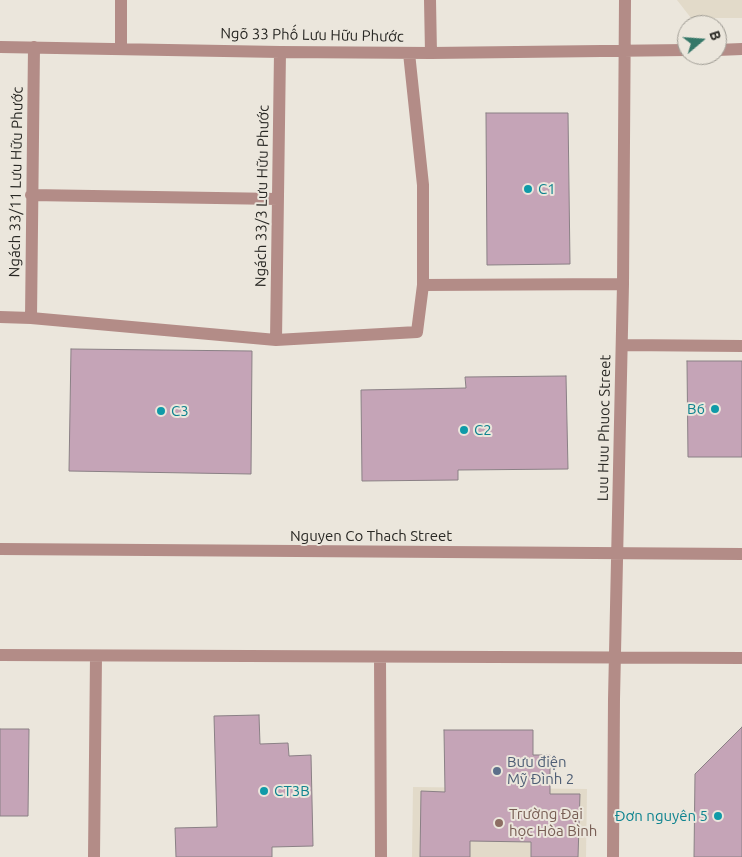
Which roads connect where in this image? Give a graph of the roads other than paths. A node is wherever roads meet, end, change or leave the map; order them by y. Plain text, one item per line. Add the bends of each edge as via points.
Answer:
1 (121, 0) edge
2 (430, 0) edge
3 (625, 0) edge
4 (0, 47) edge
5 (34, 47) junction
6 (121, 49) junction
7 (742, 49) edge
8 (624, 50) junction
9 (677, 50) edge
10 (727, 50) edge
11 (280, 52) junction
12 (409, 53) junction
13 (431, 53) junction
14 (31, 195) junction
15 (278, 199) junction
16 (623, 284) junction
17 (423, 285) junction
18 (0, 317) edge
19 (30, 318) junction
20 (276, 340) junction
21 (622, 345) junction
22 (742, 346) edge
23 (0, 550) edge
24 (617, 554) junction
25 (742, 554) edge
26 (0, 655) edge
27 (96, 656) junction
28 (380, 657) junction
29 (615, 658) junction
30 (742, 658) edge
31 (94, 857) edge
32 (381, 857) edge
33 (613, 857) edge

1 - 6 street
2 - 13 street
3 - 8 street, Luu Huu Phuoc Street
4 - 5 street, Ngõ 33 Phố Lưu Hữu Phước
5 - 6 street, Ngõ 33 Phố Lưu Hữu Phước
5 - 14 street, Ngách 33/11 Lưu Hữu Phước
6 - 11 street, Ngõ 33 Phố Lưu Hữu Phước
7 - 10 street
8 - 9 street, Ngõ 33 Phố Lưu Hữu Phước
8 - 13 street, Ngõ 33 Phố Lưu Hữu Phước
8 - 16 street, Luu Huu Phuoc Street
11 - 12 street, Ngõ 33 Phố Lưu Hữu Phước
11 - 15 street, Ngách 33/3 Lưu Hữu Phước
12 - 13 street, Ngõ 33 Phố Lưu Hữu Phước
12 - 17 street via 424,185
14 - 15 street
14 - 19 street, Ngách 33/11 Lưu Hữu Phước
15 - 20 street, Ngách 33/3 Lưu Hữu Phước
16 - 17 street
16 - 21 street, Luu Huu Phuoc Street
17 - 20 street via 417,332
18 - 19 street
19 - 20 street
21 - 22 street
21 - 24 street, Luu Huu Phuoc Street
23 - 24 street, Nguyen Co Thach Street
24 - 25 street, Nguyen Co Thach Street
24 - 29 street, Luu Huu Phuoc Street
26 - 27 street
27 - 28 street
27 - 31 street
28 - 29 street
28 - 32 street
29 - 30 street
29 - 33 street, Luu Huu Phuoc Street

